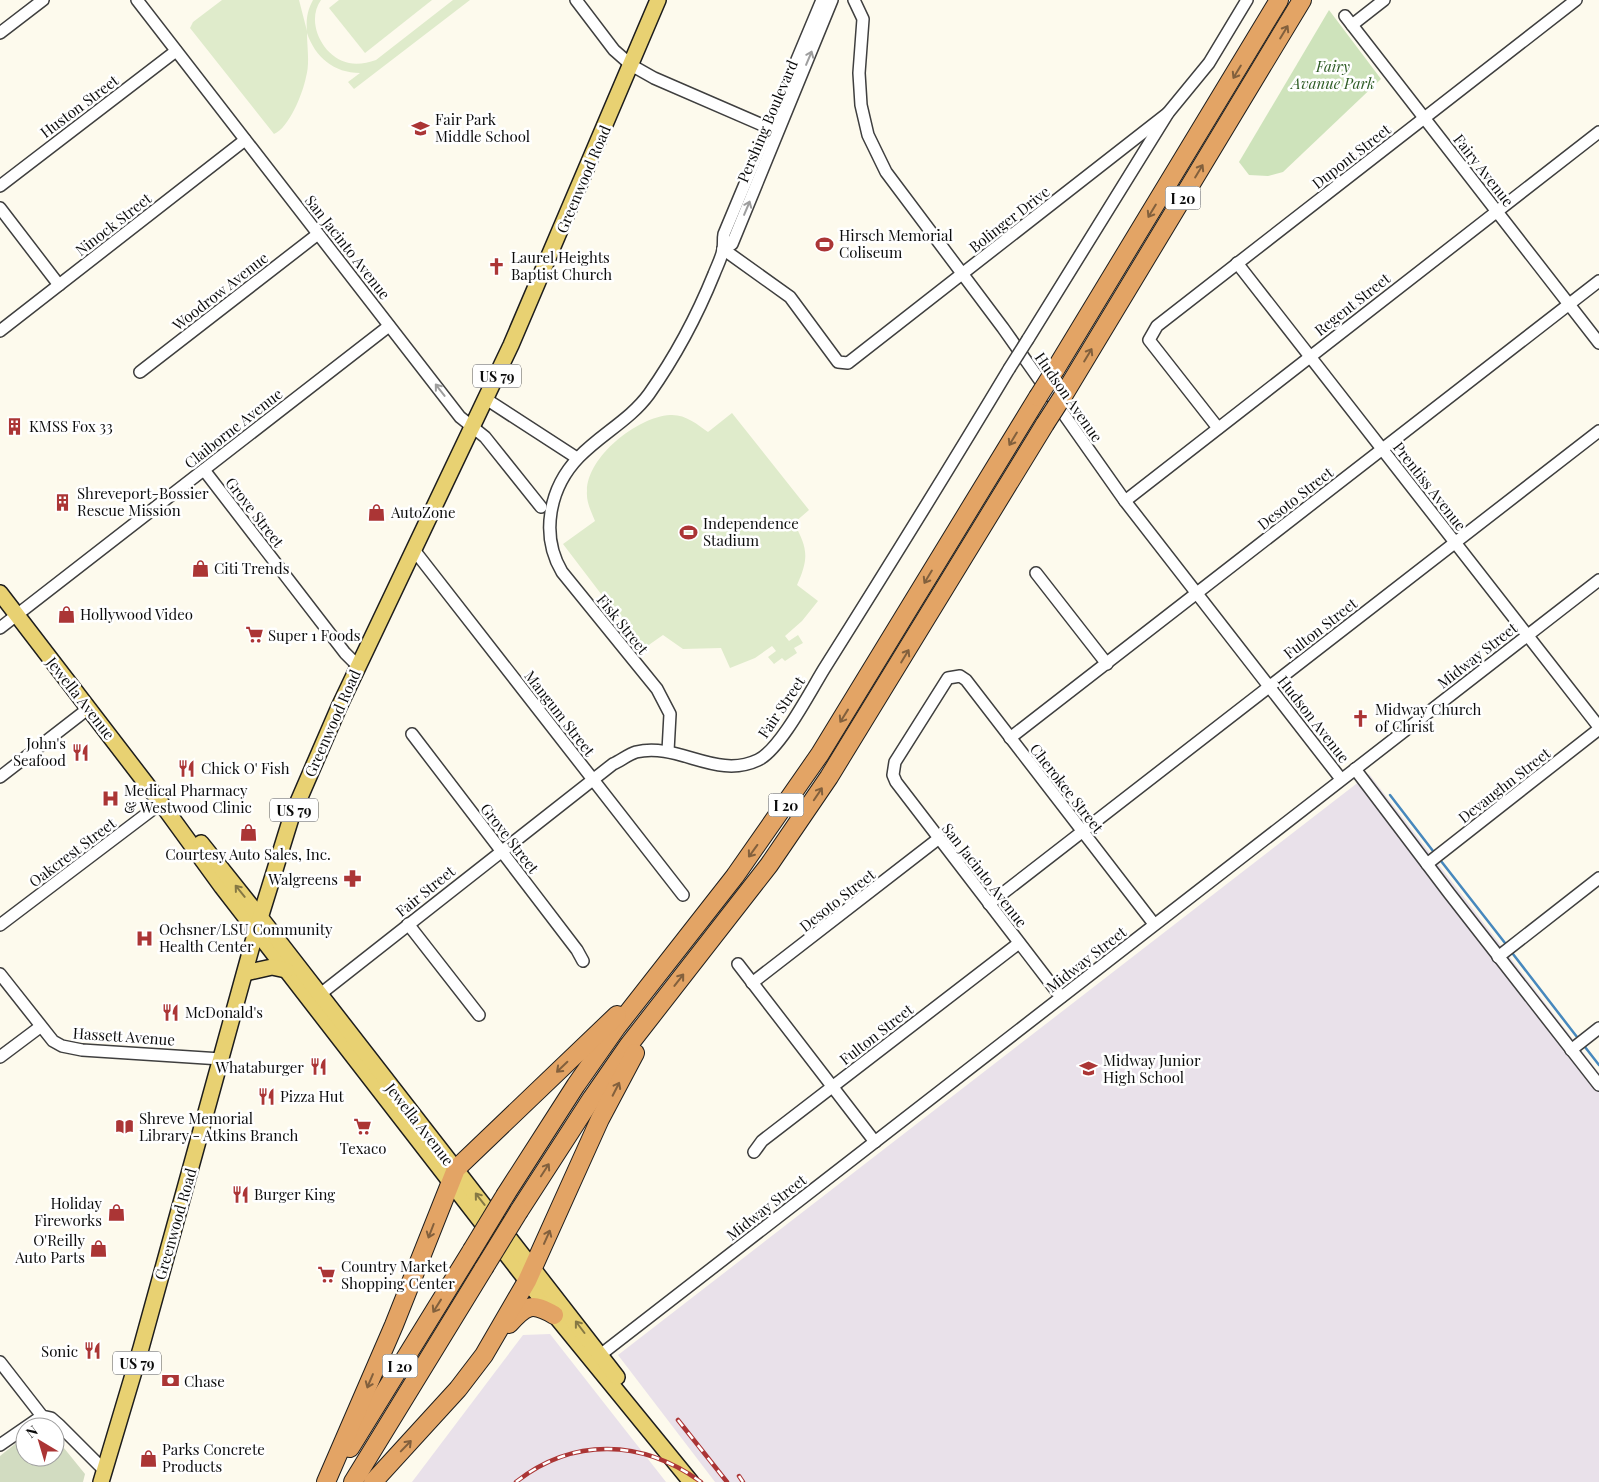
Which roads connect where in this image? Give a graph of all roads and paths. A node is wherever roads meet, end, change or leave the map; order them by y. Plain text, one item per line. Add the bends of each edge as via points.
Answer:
1 (43, 0) edge
2 (137, 0) edge
3 (576, 0) edge
4 (658, 0) edge
5 (822, 0) edge
6 (832, 0) edge
7 (854, 0) edge
8 (1246, 0) edge
9 (1279, 0) edge
10 (1302, 0) edge
11 (1384, 0) edge
12 (1576, 0) edge
13 (0, 33) edge
14 (176, 51) junction
15 (631, 65) junction
16 (1168, 112) junction
17 (1424, 118) junction
18 (767, 127) junction
19 (1599, 132) edge
20 (245, 140) junction
21 (0, 186) edge
22 (0, 208) edge
23 (1497, 212) junction
24 (318, 234) junction
25 (723, 250) junction
26 (1238, 263) junction
27 (963, 275) junction
28 (1599, 281) edge
29 (60, 285) junction
30 (1570, 304) junction
31 (389, 326) junction
32 (0, 331) edge
33 (1028, 339) joint
34 (1599, 342) edge
35 (1310, 356) junction
36 (140, 372) dead end
37 (486, 399) junction
38 (473, 425) junction
39 (1218, 428) junction
40 (1599, 431) edge
41 (1383, 449) junction
42 (577, 458) junction
43 (204, 470) junction
44 (1125, 501) junction
45 (541, 507) dead end
46 (550, 518) joint
47 (1454, 542) junction
48 (414, 550) junction
49 (1036, 573) dead end
50 (1599, 580) edge
51 (0, 593) edge
52 (1196, 594) junction
53 (17, 615) junction
54 (0, 628) edge
55 (1528, 635) junction
56 (1107, 664) junction
57 (358, 666) junction
58 (1269, 687) junction
59 (89, 708) junction
60 (1599, 728) edge
61 (412, 734) dead end
62 (1010, 738) junction
63 (668, 751) junction
64 (893, 767) joint
65 (1355, 769) junction
66 (0, 776) edge
67 (593, 779) junction
68 (1342, 779) junction
69 (161, 803) junction
70 (1082, 832) junction
71 (938, 839) junction
72 (501, 850) junction
73 (1426, 864) junction
74 (1599, 878) edge
75 (683, 895) dead end
76 (989, 904) junction
77 (0, 924) edge
78 (258, 924) junction
79 (408, 924) junction
80 (1154, 924) junction
81 (1019, 942) junction
82 (1498, 957) junction
83 (583, 961) dead end
84 (738, 964) dead end
85 (286, 970) junction
86 (245, 973) junction
87 (0, 974) edge
88 (752, 983) junction
89 (1061, 997) junction
90 (315, 998) junction
91 (637, 999) junction
92 (660, 1005) junction
93 (479, 1015) dead end
94 (40, 1027) junction
95 (1599, 1028) edge
96 (1571, 1050) junction
97 (0, 1057) edge
98 (220, 1059) junction
99 (1599, 1085) edge
100 (832, 1087) junction
101 (875, 1142) junction
102 (754, 1152) dead end
103 (453, 1175) junction
104 (530, 1274) junction
105 (554, 1315) junction
106 (484, 1355) junction
107 (596, 1359) junction
108 (0, 1362) edge
109 (42, 1416) junction
110 (0, 1445) edge
111 (103, 1476) edge
112 (327, 1482) edge
113 (353, 1482) edge
114 (373, 1482) edge
115 (691, 1482) edge

1 - 13 street
2 - 14 street, San Jacinto Avenue
3 - 15 street via 614,50
4 - 15 main road, Greenwood Road / US 79
5 - 18 street, Pershing Boulevard
25 -> 6 street, Pershing Boulevard via 732,244
7 - 27 street, Hudson Avenue via 863,20 859,92 872,146 886,172
8 - 16 street, Bolinger Drive via 1209,63
9 -> 91 highway, I 20, bridge via 820,754 735,876
92 -> 10 highway, I 20, bridge via 769,865 829,777
11 - 17 street, Fairy Avenue via 1349,20
12 - 17 street, Dupont Street
14 - 20 street, San Jacinto Avenue
14 - 21 street, Huston Street
15 - 18 street
15 - 37 main road, Greenwood Road / US 79 via 548,263
16 - 27 street, Bolinger Drive
16 - 33 street, Bolinger Drive
17 - 23 street, Fairy Avenue
17 - 26 street, Dupont Street
18 - 25 street, Pershing Boulevard via 724,234
19 - 23 street, Regent Street
20 - 24 street, San Jacinto Avenue
20 - 29 street, Ninock Street
22 - 29 street
23 - 30 street, Fairy Avenue
23 - 35 street, Regent Street
24 - 31 street, San Jacinto Avenue
24 - 36 street, Woodrow Avenue
25 - 27 street, Bolinger Drive via 790,297 842,364 848,363
25 - 42 street, Pershing Boulevard via 688,329 648,394 627,418
26 - 35 street, Prentiss Avenue
26 - 39 street, Dupont Street via 1156,326 1149,340
27 - 44 street, Hudson Avenue
28 - 30 street, Desoto Street
29 - 32 street, Ninock Street
30 - 34 street, Fairy Avenue
30 - 41 street, Desoto Street
38 -> 31 street, San Jacinto Avenue via 460,417
31 - 43 street, Claiborne Avenue
33 - 63 street, Fair Street, bridge via 778,742 759,760 733,767 712,765
35 - 39 street, Regent Street
35 - 41 street, Prentiss Avenue
37 - 38 main road, Greenwood Road / US 79
37 - 42 street
38 - 45 street, San Jacinto Avenue
38 - 48 main road, Greenwood Road / US 79
39 - 44 street, Regent Street
40 - 47 street, Fulton Street
41 - 47 street, Prentiss Avenue
41 - 52 street, Desoto Street
42 - 46 street, Pershing Boulevard via 561,483
43 - 53 street, Claiborne Avenue
43 - 57 street, Grove Street
44 - 52 street, Hudson Avenue
46 - 63 street, Fisk Street via 550,547 562,572 657,688 670,714
47 - 55 street, Prentiss Avenue
47 - 58 street, Fulton Street
48 - 57 main road, Greenwood Road / US 79
48 - 67 street, Mangum Street
49 - 56 street
50 - 55 street, Midway Street
51 - 53 main road, Jewella Avenue
52 - 56 street, Desoto Street
52 - 58 street, Hudson Avenue
53 - 54 street, Claiborne Avenue
53 - 59 main road, Jewella Avenue
55 - 60 street, Prentiss Avenue
55 - 65 street, Midway Street
56 - 62 street, Desoto Street
57 - 78 main road, Greenwood Road / US 79 via 307,776
58 - 68 street, Hudson Avenue
58 - 70 street, Fulton Street
59 - 66 street
59 - 69 main road, Jewella Avenue
60 - 73 street, Devaughn Street
61 - 72 street, Grove Street
62 - 64 street, Cherokee Street via 966,680 953,676 944,682
62 - 70 street, Cherokee Street
63 - 67 street, Fair Street via 636,752
64 - 71 street, San Jacinto Avenue via 896,782
65 - 68 street, Midway Street
65 - 73 street, Hudson Avenue
67 - 72 street, Fair Street
67 - 75 street, Mangum Street
68 - 80 street, Midway Street
69 - 77 street, Oakcrest Street
69 - 78 main road, Jewella Avenue via 192,847
70 - 76 street, Fulton Street
70 - 80 street, Cherokee Street
71 - 76 street, San Jacinto Avenue
71 - 88 street, Desoto Street
72 - 79 street, Fair Street
72 - 83 street, Grove Street via 578,950
73 - 82 street, Hudson Avenue
74 - 82 street
76 - 81 street, San Jacinto Avenue
78 - 85 main road, Jewella Avenue
78 - 86 main road, Greenwood Road / US 79
78 - 90 main road, Jewella Avenue
79 - 90 street, Fair Street
79 - 93 street
80 - 89 street, Midway Street
81 - 89 street, San Jacinto Avenue
81 - 100 street, Fulton Street
82 - 96 street, Hudson Avenue
84 - 88 street
85 - 86 main road via 272,967
85 - 90 main road, Jewella Avenue
86 - 98 main road, Greenwood Road / US 79
87 - 94 street, Hassett Avenue
88 - 100 street
89 - 101 street, Midway Street
90 - 103 main road, Jewella Avenue
91 -> 103 highway via 609,1022
91 -> 112 highway, I 20, bridge via 576,1085 506,1194
104 -> 92 highway via 600,1119
113 -> 92 highway, I 20, bridge via 519,1211 592,1098
94 - 97 street
94 - 98 street, Hassett Avenue via 53,1041 71,1049
95 - 96 street
96 - 99 street, Hudson Avenue
98 - 111 main road, Greenwood Road / US 79
100 - 101 street
100 - 102 street, Fulton Street via 762,1141
101 - 107 street, Midway Street
103 - 104 main road, Jewella Avenue
103 -> 112 highway
104 - 105 main road, Jewella Avenue
104 - 106 highway
107 -> 104 main road, Jewella Avenue
105 - 106 highway via 540,1307 525,1308
105 - 107 main road, Jewella Avenue
114 -> 106 highway via 458,1389
107 - 115 main road, Jewella Avenue
108 - 109 street
109 - 110 street
109 - 111 street via 59,1425

